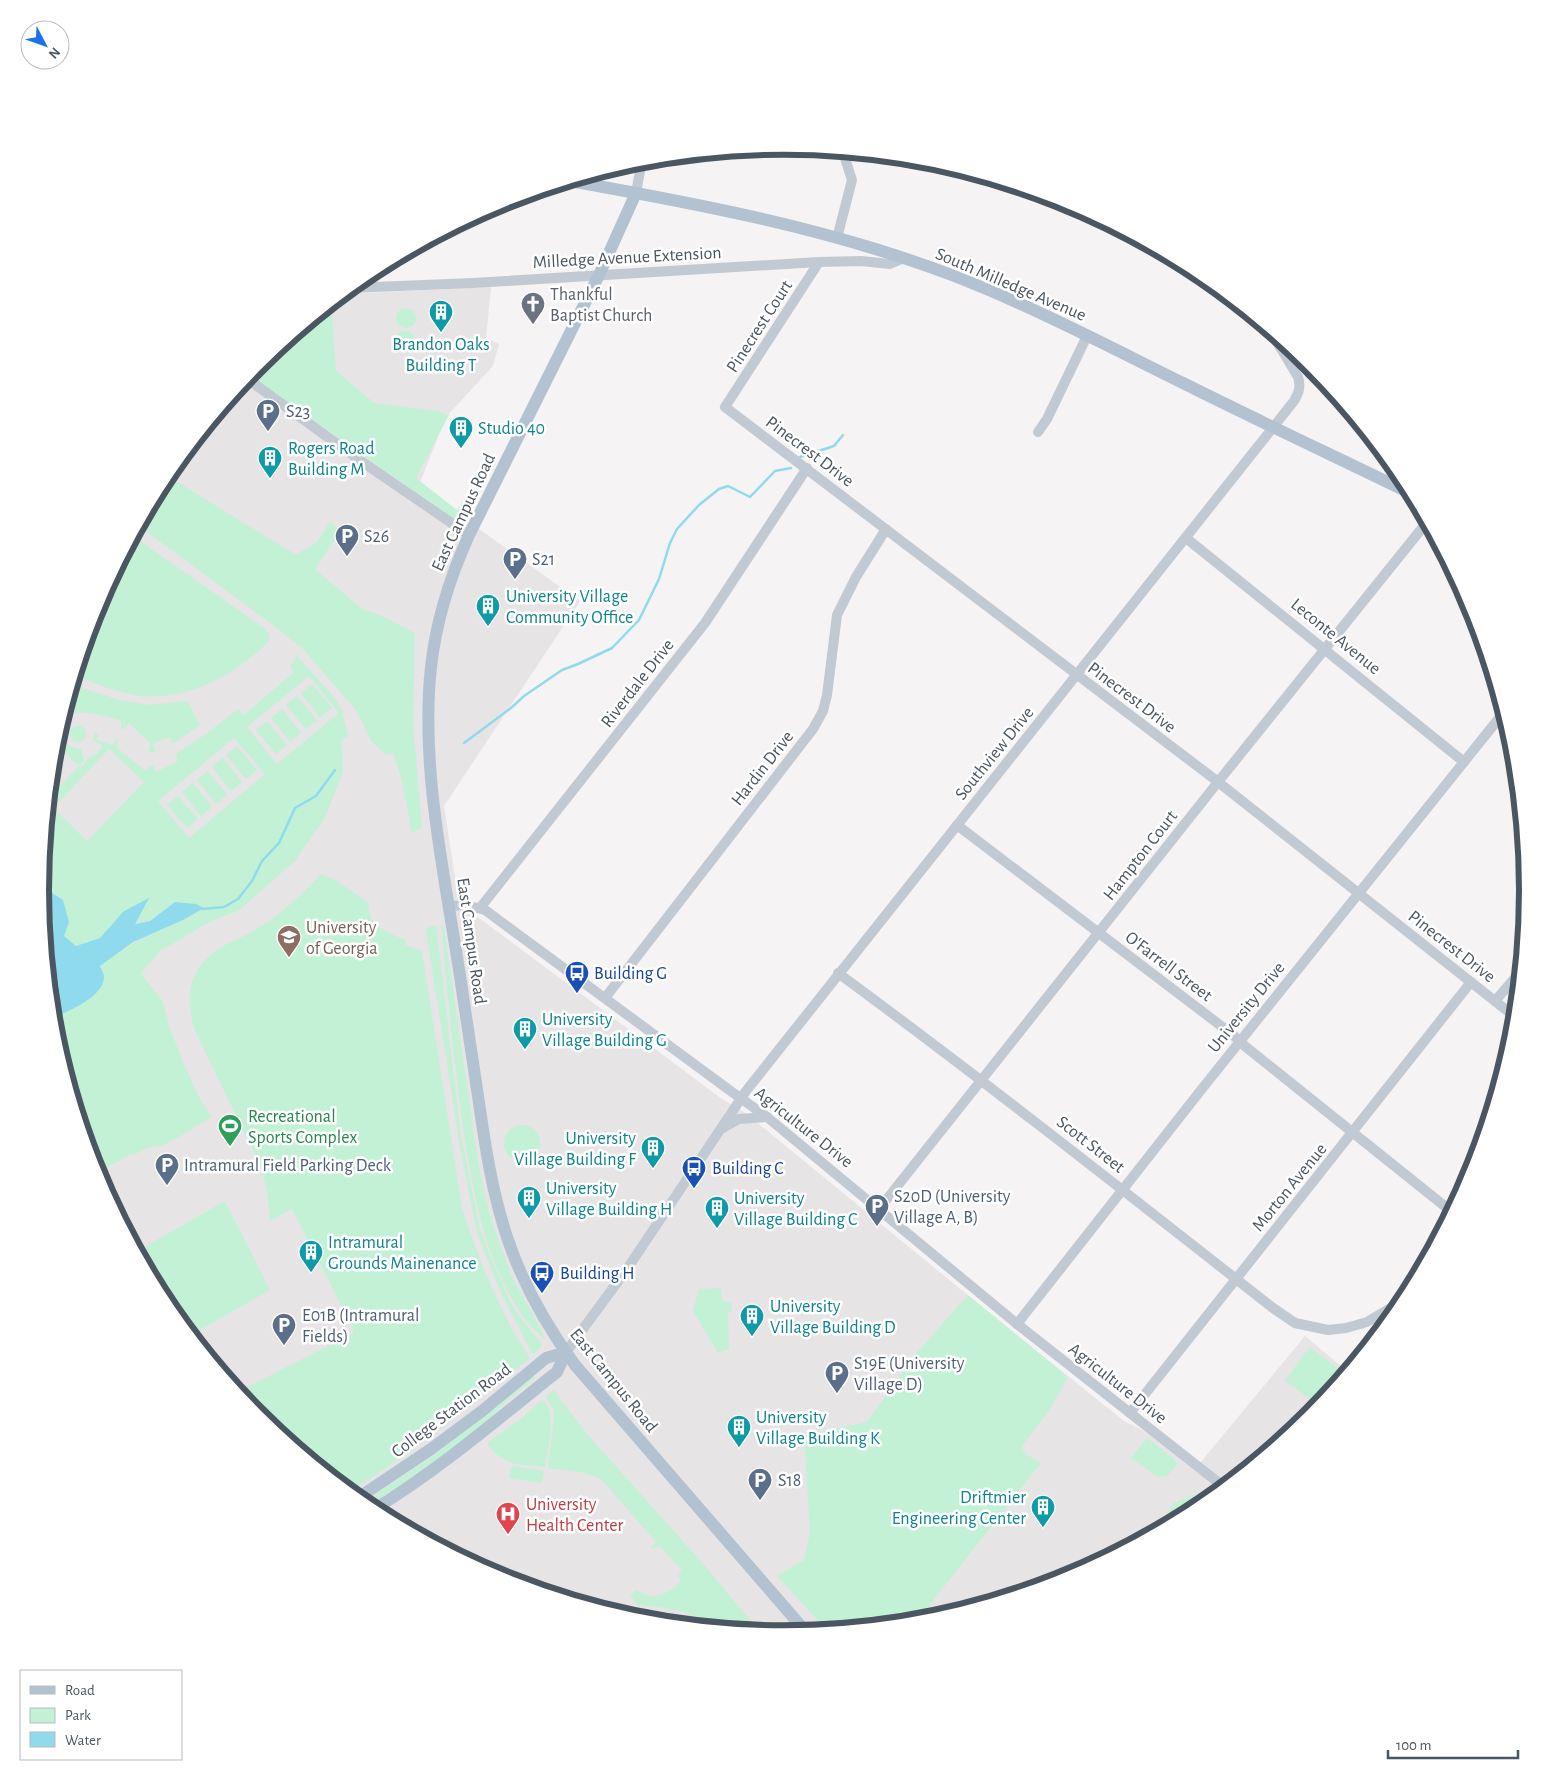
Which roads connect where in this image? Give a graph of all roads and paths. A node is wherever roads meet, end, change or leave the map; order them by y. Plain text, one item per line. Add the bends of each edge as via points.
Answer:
1 (845, 157) edge
2 (640, 169) edge
3 (583, 183) edge
4 (636, 192) junction
5 (837, 238) junction
6 (904, 258) junction
7 (819, 262) junction
8 (599, 275) junction
9 (364, 287) edge
10 (1087, 336) junction
11 (1281, 348) edge
12 (252, 382) edge
13 (726, 407) joint
14 (1272, 427) junction
15 (1038, 432) dead end
16 (806, 468) junction
17 (1399, 488) edge
18 (1423, 527) edge
19 (886, 529) junction
20 (468, 534) junction
21 (1186, 538) junction
22 (1325, 648) junction
23 (1077, 675) junction
24 (1498, 719) edge
25 (1464, 762) junction
26 (1218, 782) junction
27 (957, 825) junction
28 (1357, 893) junction
29 (449, 906) junction
30 (480, 908) junction
31 (1098, 933) junction
32 (838, 972) junction
33 (1514, 979) edge
34 (1471, 982) junction
35 (605, 998) junction
36 (1495, 1001) junction
37 (1509, 1011) edge
38 (1240, 1041) junction
39 (982, 1080) junction
40 (740, 1098) junction
41 (767, 1117) junction
42 (718, 1131) junction
43 (1353, 1133) junction
44 (1122, 1188) junction
45 (1446, 1208) edge
46 (879, 1209) junction
47 (1236, 1279) junction
48 (1386, 1311) edge
49 (1017, 1324) junction
50 (566, 1352) junction
51 (1130, 1413) junction
52 (1218, 1482) edge
53 (365, 1493) edge
54 (381, 1504) edge
55 (800, 1625) edge

1 - 5 street via 852,180
2 - 4 street
3 - 4 main road, South Milledge Avenue
4 - 5 main road, South Milledge Avenue via 740,212
4 - 8 main road, East Campus Road
5 - 6 main road, South Milledge Avenue
6 - 7 street, Milledge Avenue Extension via 890,264
6 - 10 main road, South Milledge Avenue via 1003,296
7 - 8 street, Milledge Avenue Extension
7 - 13 street, Pinecrest Court
8 - 9 street, Milledge Avenue Extension
8 - 20 main road, East Campus Road
10 - 14 main road, South Milledge Avenue
10 - 15 street
11 - 14 street, Southview Drive via 1300,385 1294,401
12 - 20 street
13 - 16 street, Pinecrest Drive
14 - 17 main road, South Milledge Avenue
14 - 21 street, Southview Drive
16 - 19 street, Pinecrest Drive
16 - 30 street, Riverdale Drive via 706,623
18 - 22 street, Hampton Court
19 - 23 street, Pinecrest Drive
19 - 35 street, Hardin Drive via 837,615 828,696 813,729
20 - 29 main road, East Campus Road via 451,575 430,674 428,734
21 - 22 street, Leconte Avenue
21 - 23 street, Southview Drive
22 - 25 street, Leconte Avenue
22 - 26 street, Hampton Court
23 - 26 street, Pinecrest Drive
23 - 27 street, Southview Drive
24 - 25 street, University Drive
25 - 28 street, University Drive
26 - 28 street, Pinecrest Drive
26 - 31 street, Hampton Court
27 - 31 street, O'Farrell Street
27 - 32 street, Southview Drive
28 - 34 street, Pinecrest Drive
28 - 38 street, University Drive
29 - 30 street, Agriculture Drive
29 - 50 main road, East Campus Road via 492,1186 518,1266
30 - 35 street, Agriculture Drive
31 - 38 street, O'Farrell Street
31 - 39 street, Hampton Court
32 - 39 street, Scott Street
32 - 40 street, Southview Drive
33 - 36 street
34 - 36 street, Pinecrest Drive
34 - 43 street, Morton Avenue
35 - 40 street, Agriculture Drive
36 - 37 street, Pinecrest Drive
38 - 43 street, O'Farrell Street
38 - 44 street, University Drive
39 - 44 street, Scott Street
39 - 46 street, Hampton Court
40 - 41 street, Agriculture Drive
40 - 42 street, College Station Road
41 - 42 street via 739,1119
41 - 46 street, Agriculture Drive
42 - 50 street, College Station Road via 627,1269
43 - 45 street, O'Farrell Street
43 - 47 street, Morton Avenue
44 - 47 street, Scott Street
44 - 49 street, University Drive
46 - 49 street, Agriculture Drive
47 - 48 street, Scott Street via 1295,1323 1328,1330 1367,1322
47 - 51 street, Morton Avenue
49 - 51 street, Agriculture Drive
50 - 53 main road, College Station Road via 546,1358 482,1411
50 - 54 main road, College Station Road via 553,1376 486,1430
50 - 55 main road, East Campus Road via 595,1390
51 - 52 street, Agriculture Drive

